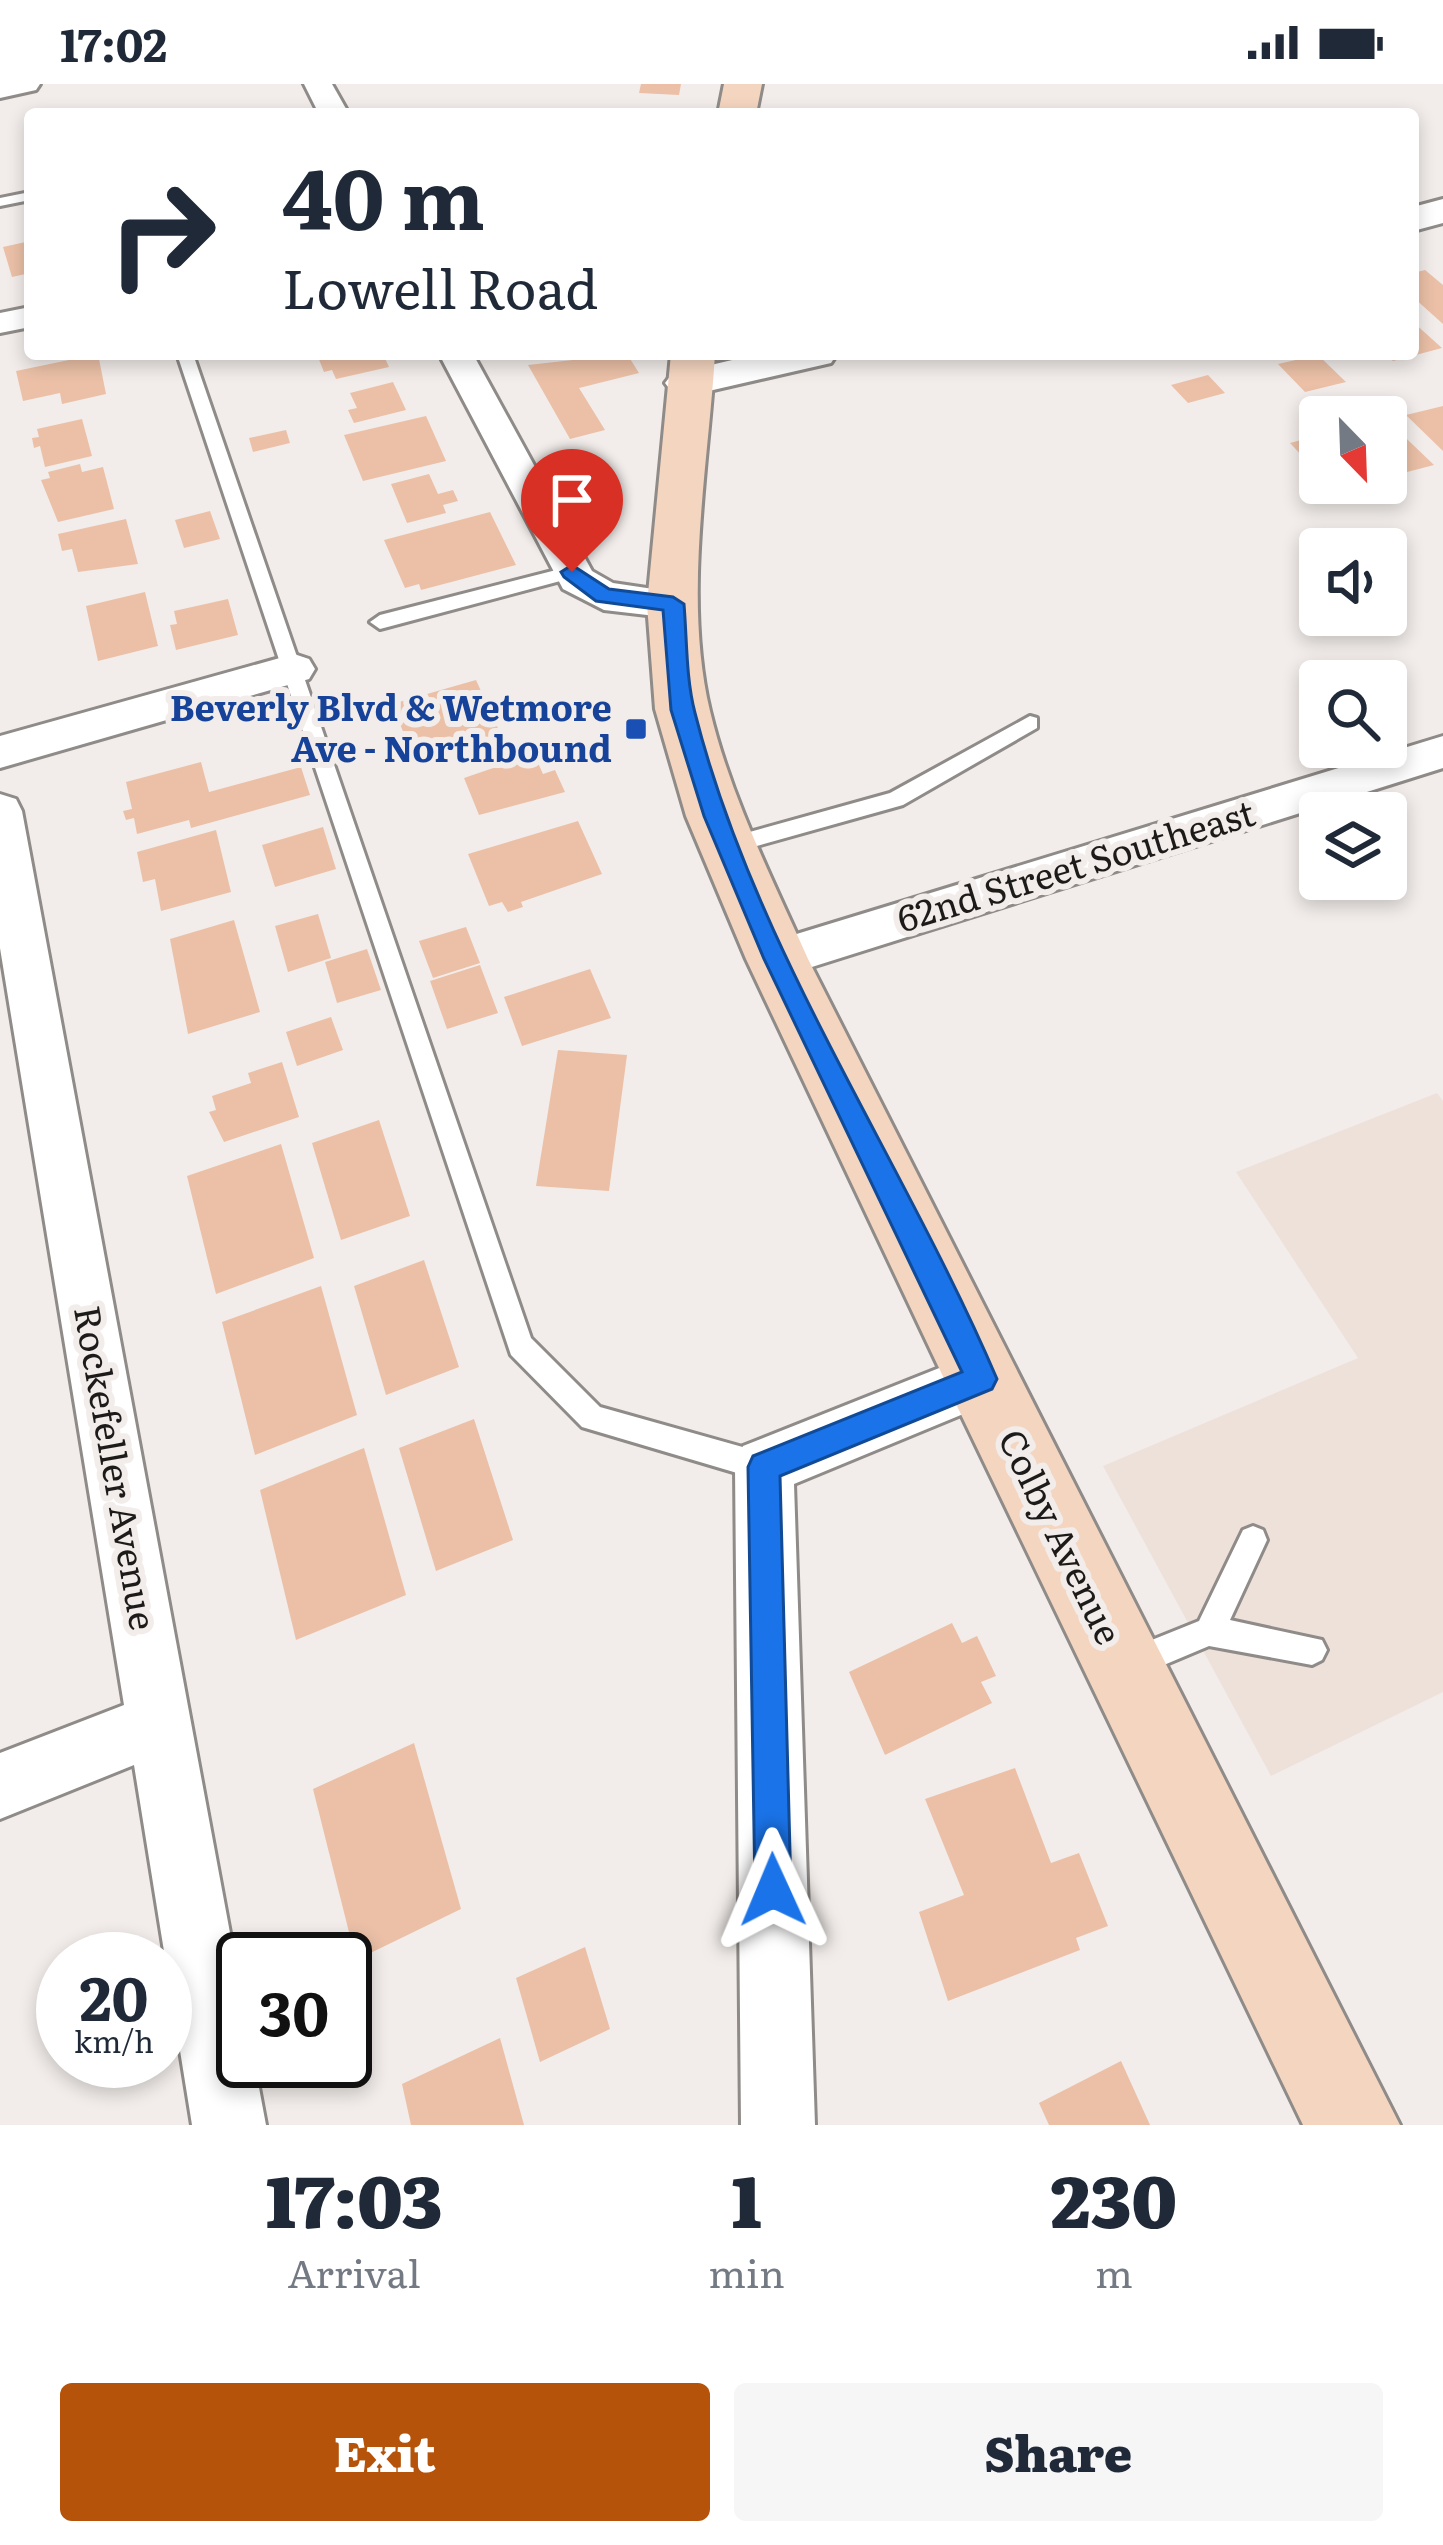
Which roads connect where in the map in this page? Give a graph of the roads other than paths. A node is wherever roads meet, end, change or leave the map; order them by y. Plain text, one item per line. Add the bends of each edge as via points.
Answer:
1 (26, 84) edge
2 (0, 89) edge
3 (187, 360) edge
4 (459, 360) edge
5 (762, 360) edge
6 (690, 368) edge
7 (572, 572) junction
8 (673, 604) junction
9 (380, 622) dead end
10 (294, 669) junction
11 (1030, 723) dead end
12 (0, 752) edge
13 (1443, 752) edge
14 (0, 811) edge
15 (728, 846) junction
16 (777, 959) junction
17 (982, 1379) junction
18 (764, 1467) junction
19 (1253, 1540) dead end
20 (1209, 1631) junction
21 (1312, 1650) dead end
22 (1125, 1666) junction
23 (159, 1723) junction
24 (0, 1786) edge
25 (229, 2125) edge
26 (778, 2125) edge
27 (1353, 2125) edge

1 - 2 street
3 - 10 lane
4 - 7 street
5 - 6 street
6 - 8 main road, Colby Avenue
7 - 8 street via 604,596
7 - 9 lane
8 - 15 main road, Colby Avenue via 682,710
10 - 12 street
10 - 18 lane via 520,1346 592,1418
11 - 15 lane via 896,799
13 - 16 street, 62nd Street Southeast
14 - 23 street, Rockefeller Avenue
15 - 16 main road, Colby Avenue
16 - 17 main road, Colby Avenue
17 - 18 street
17 - 22 main road, Colby Avenue
18 - 26 street
19 - 20 lane
20 - 21 lane
20 - 22 lane
22 - 27 main road, Colby Avenue
23 - 24 street
23 - 25 street, Rockefeller Avenue

